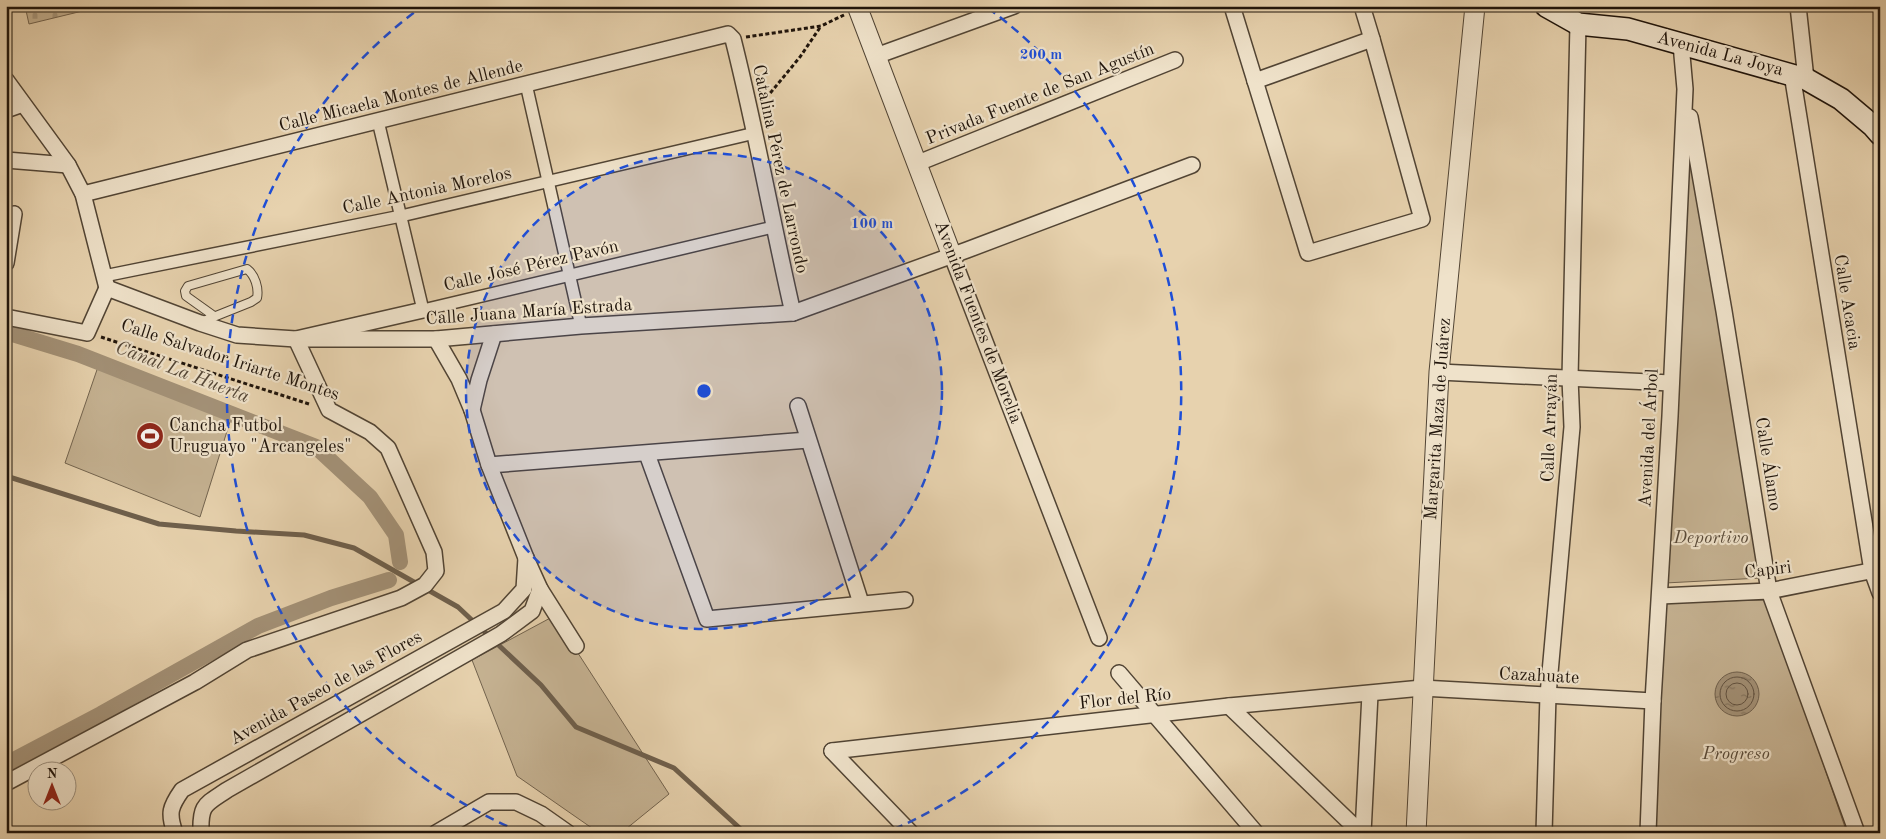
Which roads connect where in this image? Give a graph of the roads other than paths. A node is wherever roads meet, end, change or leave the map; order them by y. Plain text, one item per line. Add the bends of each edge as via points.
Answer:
1 (1014, 6) edge
2 (1232, 6) edge
3 (1362, 6) edge
4 (1475, 6) edge
5 (1546, 6) edge
6 (1798, 6) edge
7 (857, 7) edge
8 (1578, 24) junction
9 (731, 37) joint
10 (1372, 38) junction
11 (1682, 44) junction
12 (876, 56) junction
13 (1175, 60) dead end
14 (1799, 76) junction
15 (6, 80) edge
16 (1255, 81) junction
17 (526, 84) junction
18 (1685, 90) junction
19 (24, 104) junction
20 (6, 110) edge
21 (378, 121) junction
22 (756, 133) junction
23 (1880, 134) edge
24 (6, 160) edge
25 (918, 163) junction
26 (68, 165) junction
27 (1192, 166) dead end
28 (548, 182) junction
29 (83, 194) junction
30 (14, 214) dead end
31 (401, 216) junction
32 (773, 227) junction
33 (952, 256) junction
34 (6, 263) edge
35 (570, 276) junction
36 (106, 282) junction
37 (423, 310) junction
38 (793, 313) junction
39 (6, 317) edge
40 (207, 320) junction
41 (581, 326) junction
42 (494, 334) junction
43 (296, 339) junction
44 (436, 339) junction
45 (1440, 372) junction
46 (1570, 378) junction
47 (1671, 384) junction
48 (798, 406) dead end
49 (472, 410) junction
50 (808, 440) junction
51 (648, 454) junction
52 (490, 465) junction
53 (526, 558) junction
54 (1876, 570) edge
55 (540, 588) junction
56 (1769, 591) junction
57 (1880, 594) edge
58 (1660, 596) junction
59 (905, 600) dead end
60 (862, 603) junction
61 (482, 623) junction
62 (1100, 638) dead end
63 (488, 641) junction
64 (576, 646) dead end
65 (1119, 673) dead end
66 (1422, 688) junction
67 (1370, 694) junction
68 (1548, 695) junction
69 (1653, 701) junction
70 (1229, 706) junction
71 (1153, 714) junction
72 (6, 783) edge
73 (1252, 832) edge
74 (176, 833) edge
75 (201, 833) edge
76 (436, 833) edge
77 (568, 833) edge
78 (911, 833) edge
79 (1362, 833) edge
80 (1416, 833) edge
81 (1544, 833) edge
82 (1648, 833) edge
83 (1857, 833) edge

1 - 12 street
2 - 16 street
3 - 10 street
4 - 45 street, Margarita Maza de Juárez
5 - 8 main road, Avenida La Joya
6 - 14 street, Calle Acacia
7 - 12 street, Avenida Fuentes de Morelia
8 - 11 main road, Avenida La Joya via 1628,29
8 - 46 street, Calle Arrayán
9 - 17 street, Calle Micaela Montes de Allende
9 - 22 street, Catalina Pérez de Larrondo
10 - 16 street
10 - 16 street via 1422,219 1308,253
11 - 14 main road, Avenida La Joya
11 - 18 street, Avenida del Árbol
12 - 25 street, Avenida Fuentes de Morelia
13 - 25 street, Privada Fuente de San Agustín
14 - 23 main road, Avenida La Joya via 1841,99
14 - 54 street, Calle Acacia
15 - 19 street
17 - 21 street, Calle Micaela Montes de Allende
17 - 28 street
18 - 47 street, Avenida del Árbol
18 - 56 street, Calle Álamo
19 - 20 street
19 - 26 street
21 - 29 street, Calle Micaela Montes de Allende
21 - 31 street
22 - 28 street, Calle Antonia Morelos
22 - 32 street, Catalina Pérez de Larrondo
24 - 26 street
25 - 33 street, Avenida Fuentes de Morelia
26 - 29 street
27 - 33 street, Calle Juana María Estrada
28 - 31 street, Calle Antonia Morelos
28 - 35 street
29 - 36 street
30 - 34 street
31 - 36 street, Calle Antonia Morelos
31 - 37 street
32 - 35 street, Calle José Pérez Pavón
32 - 38 street, Catalina Pérez de Larrondo
33 - 38 street, Calle Juana María Estrada
33 - 62 street, Avenida Fuentes de Morelia
35 - 37 street, Calle José Pérez Pavón
35 - 41 street
36 - 39 street via 87,332
36 - 40 street, Calle Juana María Estrada
37 - 43 street, Calle José Pérez Pavón
38 - 41 street, Calle Juana María Estrada
40 - 40 lane via 257,298 252,272 248,269 188,286 186,296
40 - 43 street, Calle Juana María Estrada via 237,335
41 - 42 street, Calle Juana María Estrada
42 - 44 street, Calle Juana María Estrada
42 - 49 street
43 - 44 street, Calle Juana María Estrada
43 - 72 street, Calle Salvador Iriarte Montes via 329,410 370,432 388,448 434,552 436,571 402,598 247,650 195,682
44 - 49 street
45 - 46 street
45 - 66 street, Margarita Maza de Juárez
46 - 47 street
46 - 68 street, Calle Arrayán via 1572,427
47 - 58 street, Avenida del Árbol
48 - 50 street
49 - 52 street
50 - 51 street
50 - 60 street
51 - 52 street
51 - 60 street via 708,619
52 - 53 street
53 - 55 street
53 - 61 street, Avenida Paseo de las Flores via 524,589 504,611
54 - 56 street, Capiri
54 - 57 street, Calle Acacia
55 - 63 street via 532,611
55 - 64 street
56 - 58 street, Capiri
56 - 83 street, Calle Álamo
58 - 69 street, Avenida del Árbol
59 - 60 street
61 - 63 street
61 - 74 street, Avenida Paseo de las Flores via 182,790 172,803 170,819
63 - 75 street via 220,795 204,806 200,816
65 - 71 street
66 - 67 street, Flor del Río
66 - 68 street, Cazahuate
66 - 80 street, Margarita Maza de Juárez
67 - 70 street, Flor del Río
67 - 79 street
68 - 69 street, Cazahuate
68 - 81 street, Calle Arrayán
69 - 82 street, Avenida del Árbol
70 - 71 street, Flor del Río
70 - 79 street
71 - 73 street
71 - 78 street, Flor del Río via 832,751
76 - 77 street via 489,802 516,802

